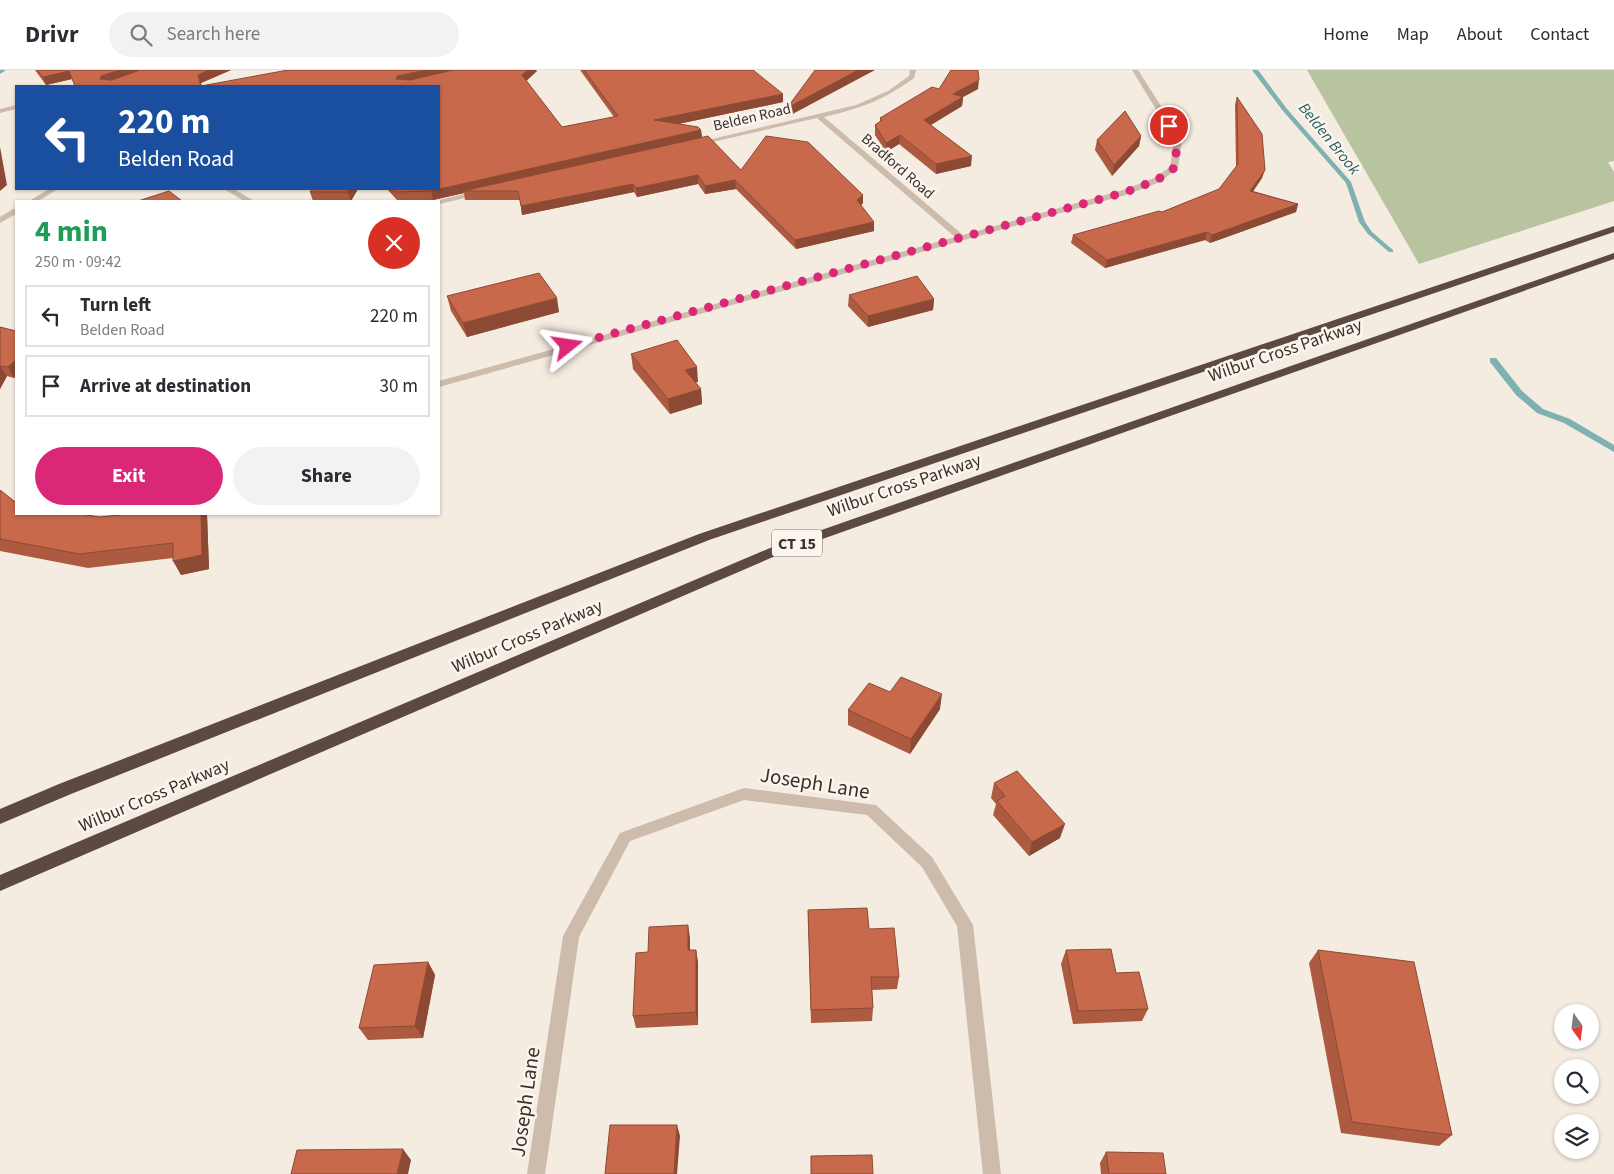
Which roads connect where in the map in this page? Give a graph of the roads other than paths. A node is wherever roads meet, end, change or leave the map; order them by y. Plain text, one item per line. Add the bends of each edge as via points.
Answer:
1 (913, 70) edge
2 (1135, 70) edge
3 (15, 107) edge
4 (0, 111) edge
5 (819, 116) junction
6 (686, 146) edge
7 (52, 190) edge
8 (230, 190) edge
9 (486, 190) edge
10 (35, 200) edge
11 (248, 200) edge
12 (440, 202) edge
13 (15, 212) edge
14 (0, 220) edge
15 (1614, 229) edge
16 (960, 237) junction
17 (1614, 256) edge
18 (440, 384) edge
19 (0, 817) edge
20 (0, 883) edge
21 (536, 1174) edge
22 (992, 1174) edge

1 - 5 street, Belden Road via 912,77 890,92 858,107
2 - 16 street via 1178,139 1174,168 1157,180 1126,192
3 - 4 street
5 - 6 street, Belden Road
5 - 16 street, Bradford Road
7 - 10 street
8 - 11 street
9 - 12 street
13 - 14 street
15 - 19 highway, Wilbur Cross Parkway / CT 15 via 704,537
16 - 18 street
17 - 20 highway, Wilbur Cross Parkway / CT 15 via 775,551
21 - 22 street, Joseph Lane via 571,936 625,838 744,794 871,809 927,862 965,925

